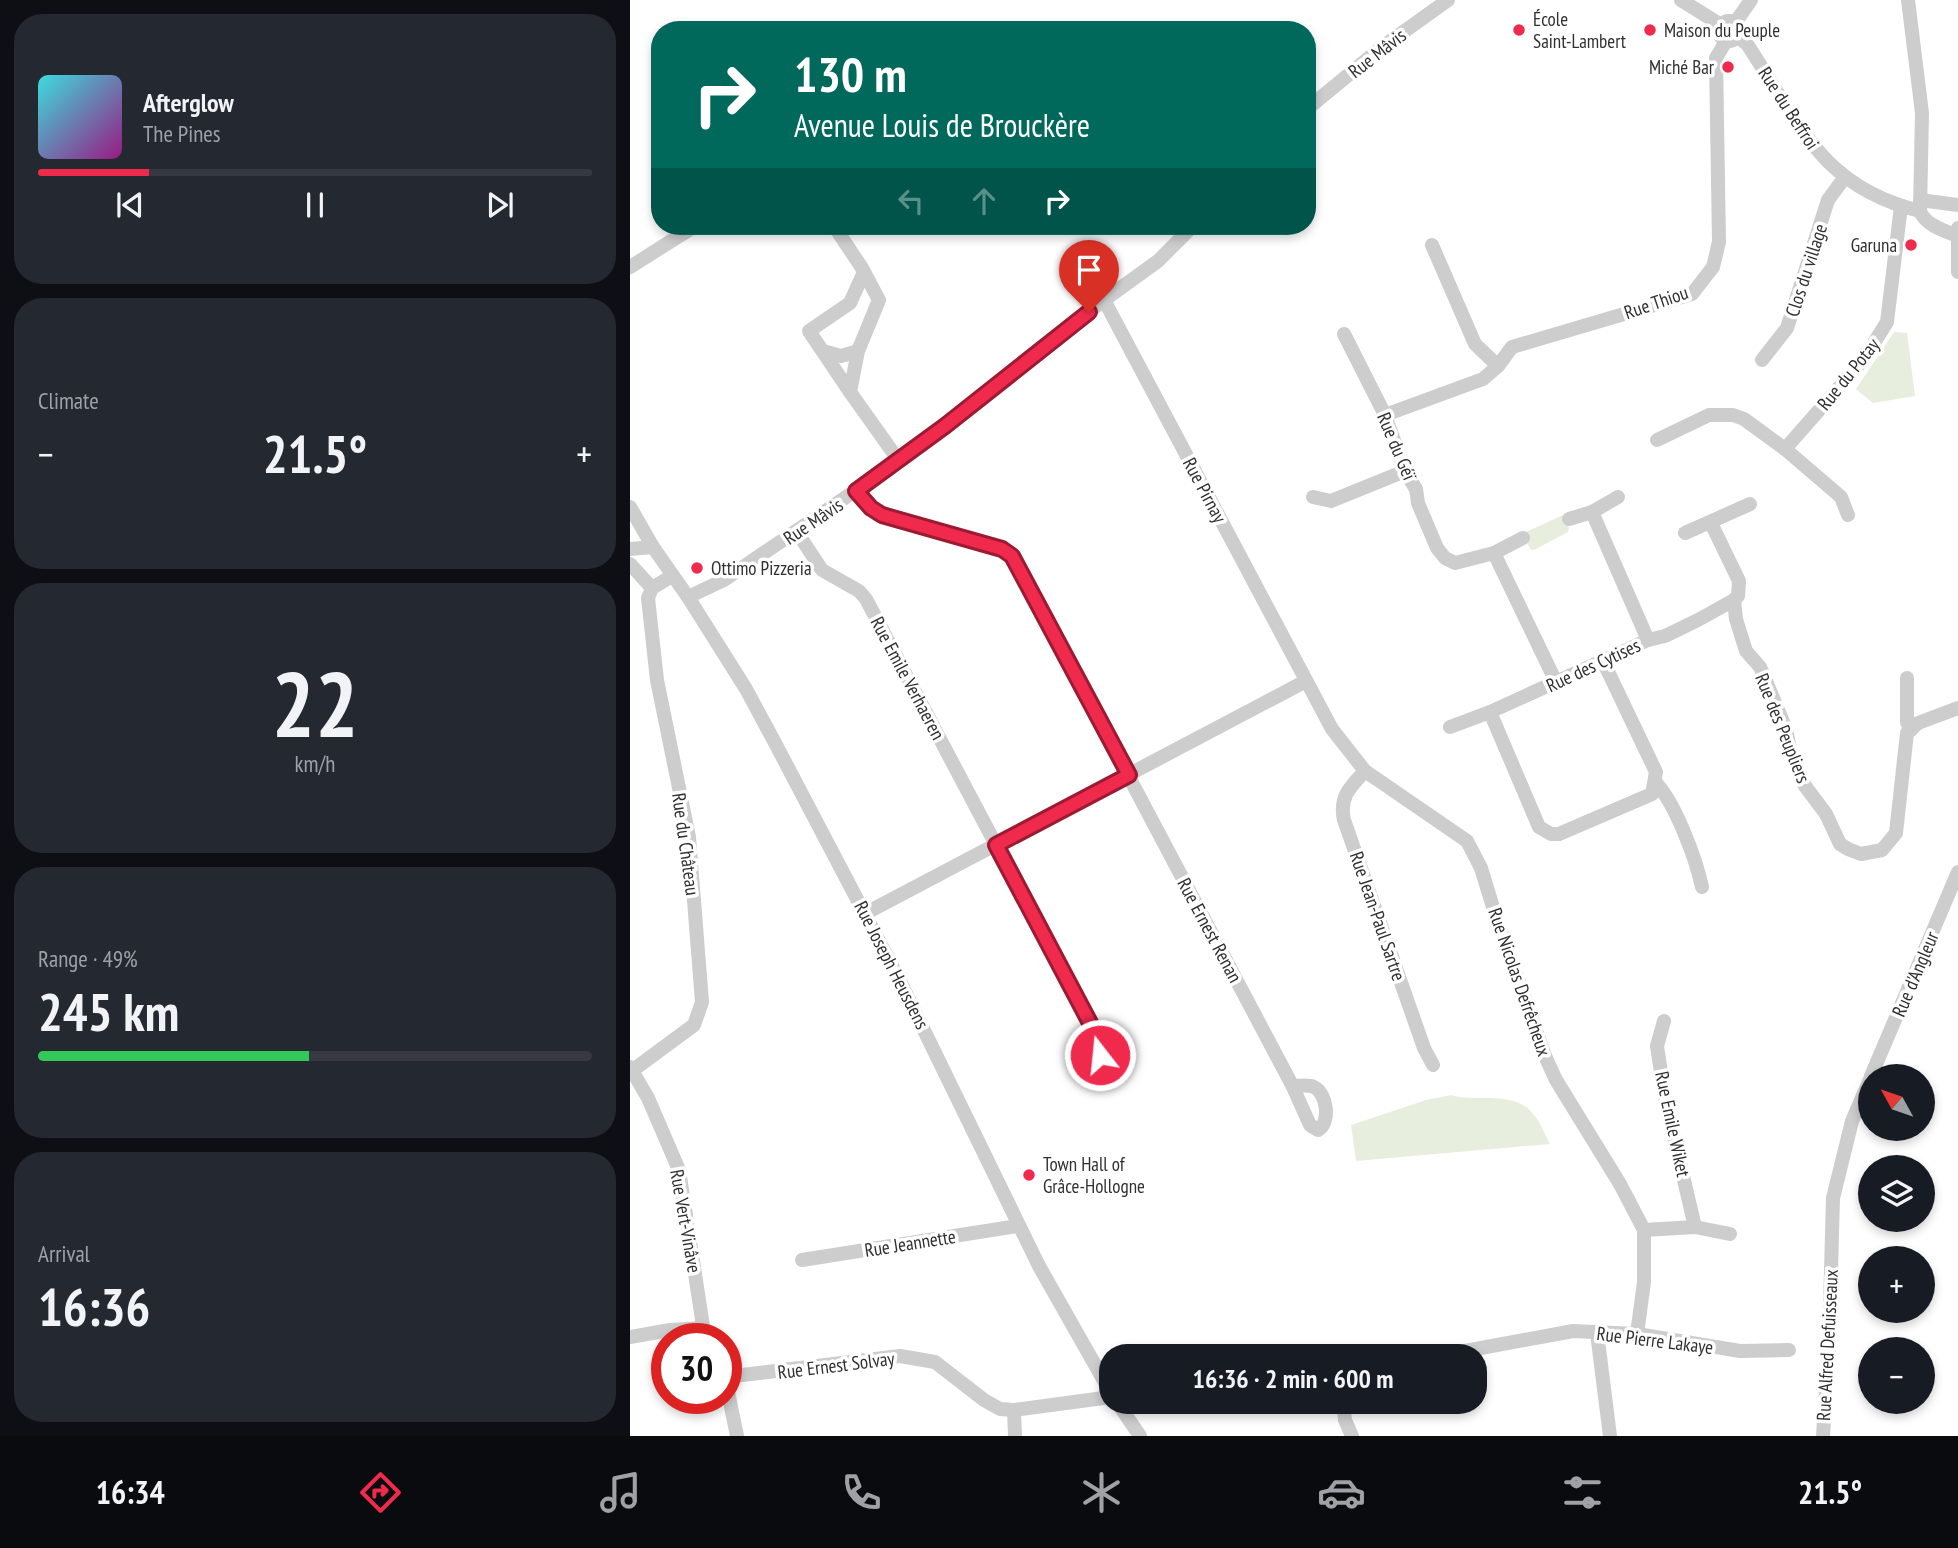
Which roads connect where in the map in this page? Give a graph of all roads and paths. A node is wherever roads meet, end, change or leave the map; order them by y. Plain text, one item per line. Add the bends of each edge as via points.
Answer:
1 (1448, 0) edge
2 (1681, 0) edge
3 (1751, 0) edge
4 (1908, 0) edge
5 (1730, 31) junction
6 (1316, 101) edge
7 (1845, 177) junction
8 (1958, 205) edge
9 (1901, 206) junction
10 (1921, 209) junction
11 (1958, 233) edge
12 (681, 235) edge
13 (840, 235) edge
14 (1184, 235) edge
15 (1432, 245) dead end
16 (630, 267) edge
17 (864, 272) junction
18 (1958, 272) edge
19 (1104, 300) junction
20 (850, 303) junction
21 (870, 325) junction
22 (1345, 334) dead end
23 (823, 351) junction
24 (858, 351) junction
25 (1762, 360) dead end
26 (1498, 366) junction
27 (850, 392) junction
28 (1385, 415) junction
29 (1657, 440) dead end
30 (1786, 449) junction
31 (899, 461) junction
32 (1405, 471) junction
33 (856, 491) junction
34 (1313, 497) dead end
35 (1618, 497) dead end
36 (1750, 504) dead end
37 (630, 507) edge
38 (1592, 512) junction
39 (1848, 515) dead end
40 (1569, 519) dead end
41 (1711, 523) junction
42 (797, 533) junction
43 (1685, 533) dead end
44 (1523, 538) dead end
45 (653, 547) junction
46 (630, 549) edge
47 (1494, 553) junction
48 (630, 565) edge
49 (672, 576) junction
50 (652, 588) junction
51 (688, 597) junction
52 (1734, 600) junction
53 (1648, 640) junction
54 (1603, 662) junction
55 (1907, 678) dead end
56 (1306, 681) junction
57 (1556, 682) junction
58 (1958, 708) edge
59 (1490, 712) junction
60 (1450, 727) dead end
61 (1911, 730) junction
62 (1365, 771) junction
63 (1129, 775) junction
64 (1655, 782) junction
65 (996, 845) junction
66 (1958, 872) edge
67 (1702, 887) dead end
68 (866, 913) junction
69 (1664, 1021) dead end
70 (1097, 1062) dead end
71 (1876, 1064) edge
72 (1433, 1065) dead end
73 (631, 1069) edge
74 (1292, 1085) dead end
75 (1858, 1107) edge
76 (1018, 1226) junction
77 (1695, 1227) junction
78 (1644, 1230) junction
79 (1730, 1234) dead end
80 (1832, 1253) joint
81 (802, 1260) dead end
82 (702, 1323) edge
83 (651, 1333) edge
84 (1597, 1333) junction
85 (1637, 1334) junction
86 (630, 1337) edge
87 (1487, 1347) edge
88 (1789, 1350) dead end
89 (1099, 1374) edge
90 (742, 1378) edge
91 (1099, 1397) edge
92 (1014, 1410) junction
93 (733, 1414) edge
94 (1125, 1414) edge
95 (1344, 1414) edge
96 (737, 1436) edge
97 (1015, 1436) edge
98 (1140, 1436) edge
99 (1352, 1436) edge
100 (1610, 1436) edge
101 (1823, 1436) edge

1 - 6 street, Rue Mâvis
2 - 5 street, Rue du Beffroi
3 - 5 street, Rue Thiou
4 - 10 street via 1922,113
5 - 7 street, Rue du Beffroi via 1747,44 1817,152
5 - 26 street, Rue Thiou via 1716,58 1719,242 1713,267 1692,294 1512,347
7 - 9 street, Rue du Beffroi
7 - 25 street, Clos du village via 1828,200 1787,328
8 - 10 street, Rue du Beffroi
9 - 10 street, Rue du Beffroi
9 - 30 street, Rue du Potay via 1887,322 1864,359
10 - 11 street, Rue du Beffroi via 1943,230
11 - 18 street
12 - 16 street
13 - 17 street
14 - 19 street, Rue Mâvis via 1158,261
15 - 26 street via 1475,344
17 - 20 street
17 - 21 street via 879,300
19 - 31 street, Rue Mâvis
19 - 56 street, Rue Pirnay
20 - 21 street via 863,310
20 - 23 street via 809,331
21 - 24 street
22 - 28 street, Rue du Géï
23 - 24 street via 841,356
23 - 27 street
24 - 27 street
26 - 28 street, Rue Thiou via 1483,379
27 - 31 street
28 - 32 street, Rue du Géï
29 - 30 street via 1720,414 1744,419
30 - 39 street via 1841,497
31 - 33 street, Rue Mâvis
32 - 34 street via 1331,501
32 - 47 street, Rue du Géï via 1445,558 1455,563
33 - 42 street, Rue Mâvis
33 - 63 street, Rue Ernest Renan via 882,515 1002,549 1012,556
35 - 38 street
36 - 41 street
37 - 45 street, Rue Joseph Heusdens
38 - 40 street
38 - 53 street
41 - 43 street
41 - 52 street, Rue des Peupliers via 1739,581
42 - 51 street, Rue Mâvis via 724,580
42 - 65 street, Rue Emile Verhaeren via 822,570 866,599
44 - 47 street
45 - 46 street
45 - 49 street, Rue Joseph Heusdens
47 - 57 street
48 - 50 street
49 - 50 street
49 - 51 street, Rue Joseph Heusdens
50 - 73 street, Rue du Château via 648,598 657,680 689,837 702,1002 694,1025
51 - 68 street, Rue Joseph Heusdens via 746,689
52 - 53 street, Rue des Cytises
52 - 61 street, Rue des Peupliers via 1746,651 1760,667 1805,786 1826,814 1840,844 1861,854 1882,850 1896,833 1907,733
53 - 54 street, Rue des Cytises
54 - 57 street, Rue des Cytises
54 - 64 street via 1656,772
55 - 61 street, Rue des Peupliers
56 - 62 street, Rue Nicolas Defrêcheux via 1332,729
56 - 63 street
57 - 59 street, Rue des Cytises
58 - 61 street
59 - 60 street, Rue des Cytises
59 - 64 street via 1539,827 1546,831 1559,834 1615,811 1652,794
62 - 72 street, Rue Jean-Paul Sartre via 1344,795 1344,820
62 - 78 street, Rue Nicolas Defrêcheux via 1466,841 1481,868 1556,1080
63 - 65 street
63 - 74 street, Rue Ernest Renan
64 - 67 street via 1664,791 1693,855
65 - 68 street
65 - 70 street, Rue Emile Verhaeren via 1098,1038
66 - 71 street, Rue d'Angleur
68 - 76 street, Rue Joseph Heusdens
69 - 77 street, Rue Emile Wiket via 1657,1046
73 - 82 street, Rue Vert-Vinâve via 649,1098 679,1170
75 - 80 street, Rue d'Angleur via 1833,1198
76 - 81 street, Rue Jeannette
76 - 89 street, Rue Joseph Heusdens
77 - 78 street
77 - 79 street
78 - 85 street, Rue Nicolas Defrêcheux
80 - 101 street, Rue Alfred Defuisseaux
83 - 86 street
84 - 85 street, Rue Pierre Lakaye
84 - 87 street, Rue Pierre Lakaye via 1573,1331
84 - 100 street
85 - 88 street, Rue Pierre Lakaye via 1740,1350
90 - 92 street, Rue Ernest Solvay via 900,1356 935,1362 984,1400
91 - 92 street
92 - 97 street
93 - 96 street
94 - 98 street
95 - 99 street

